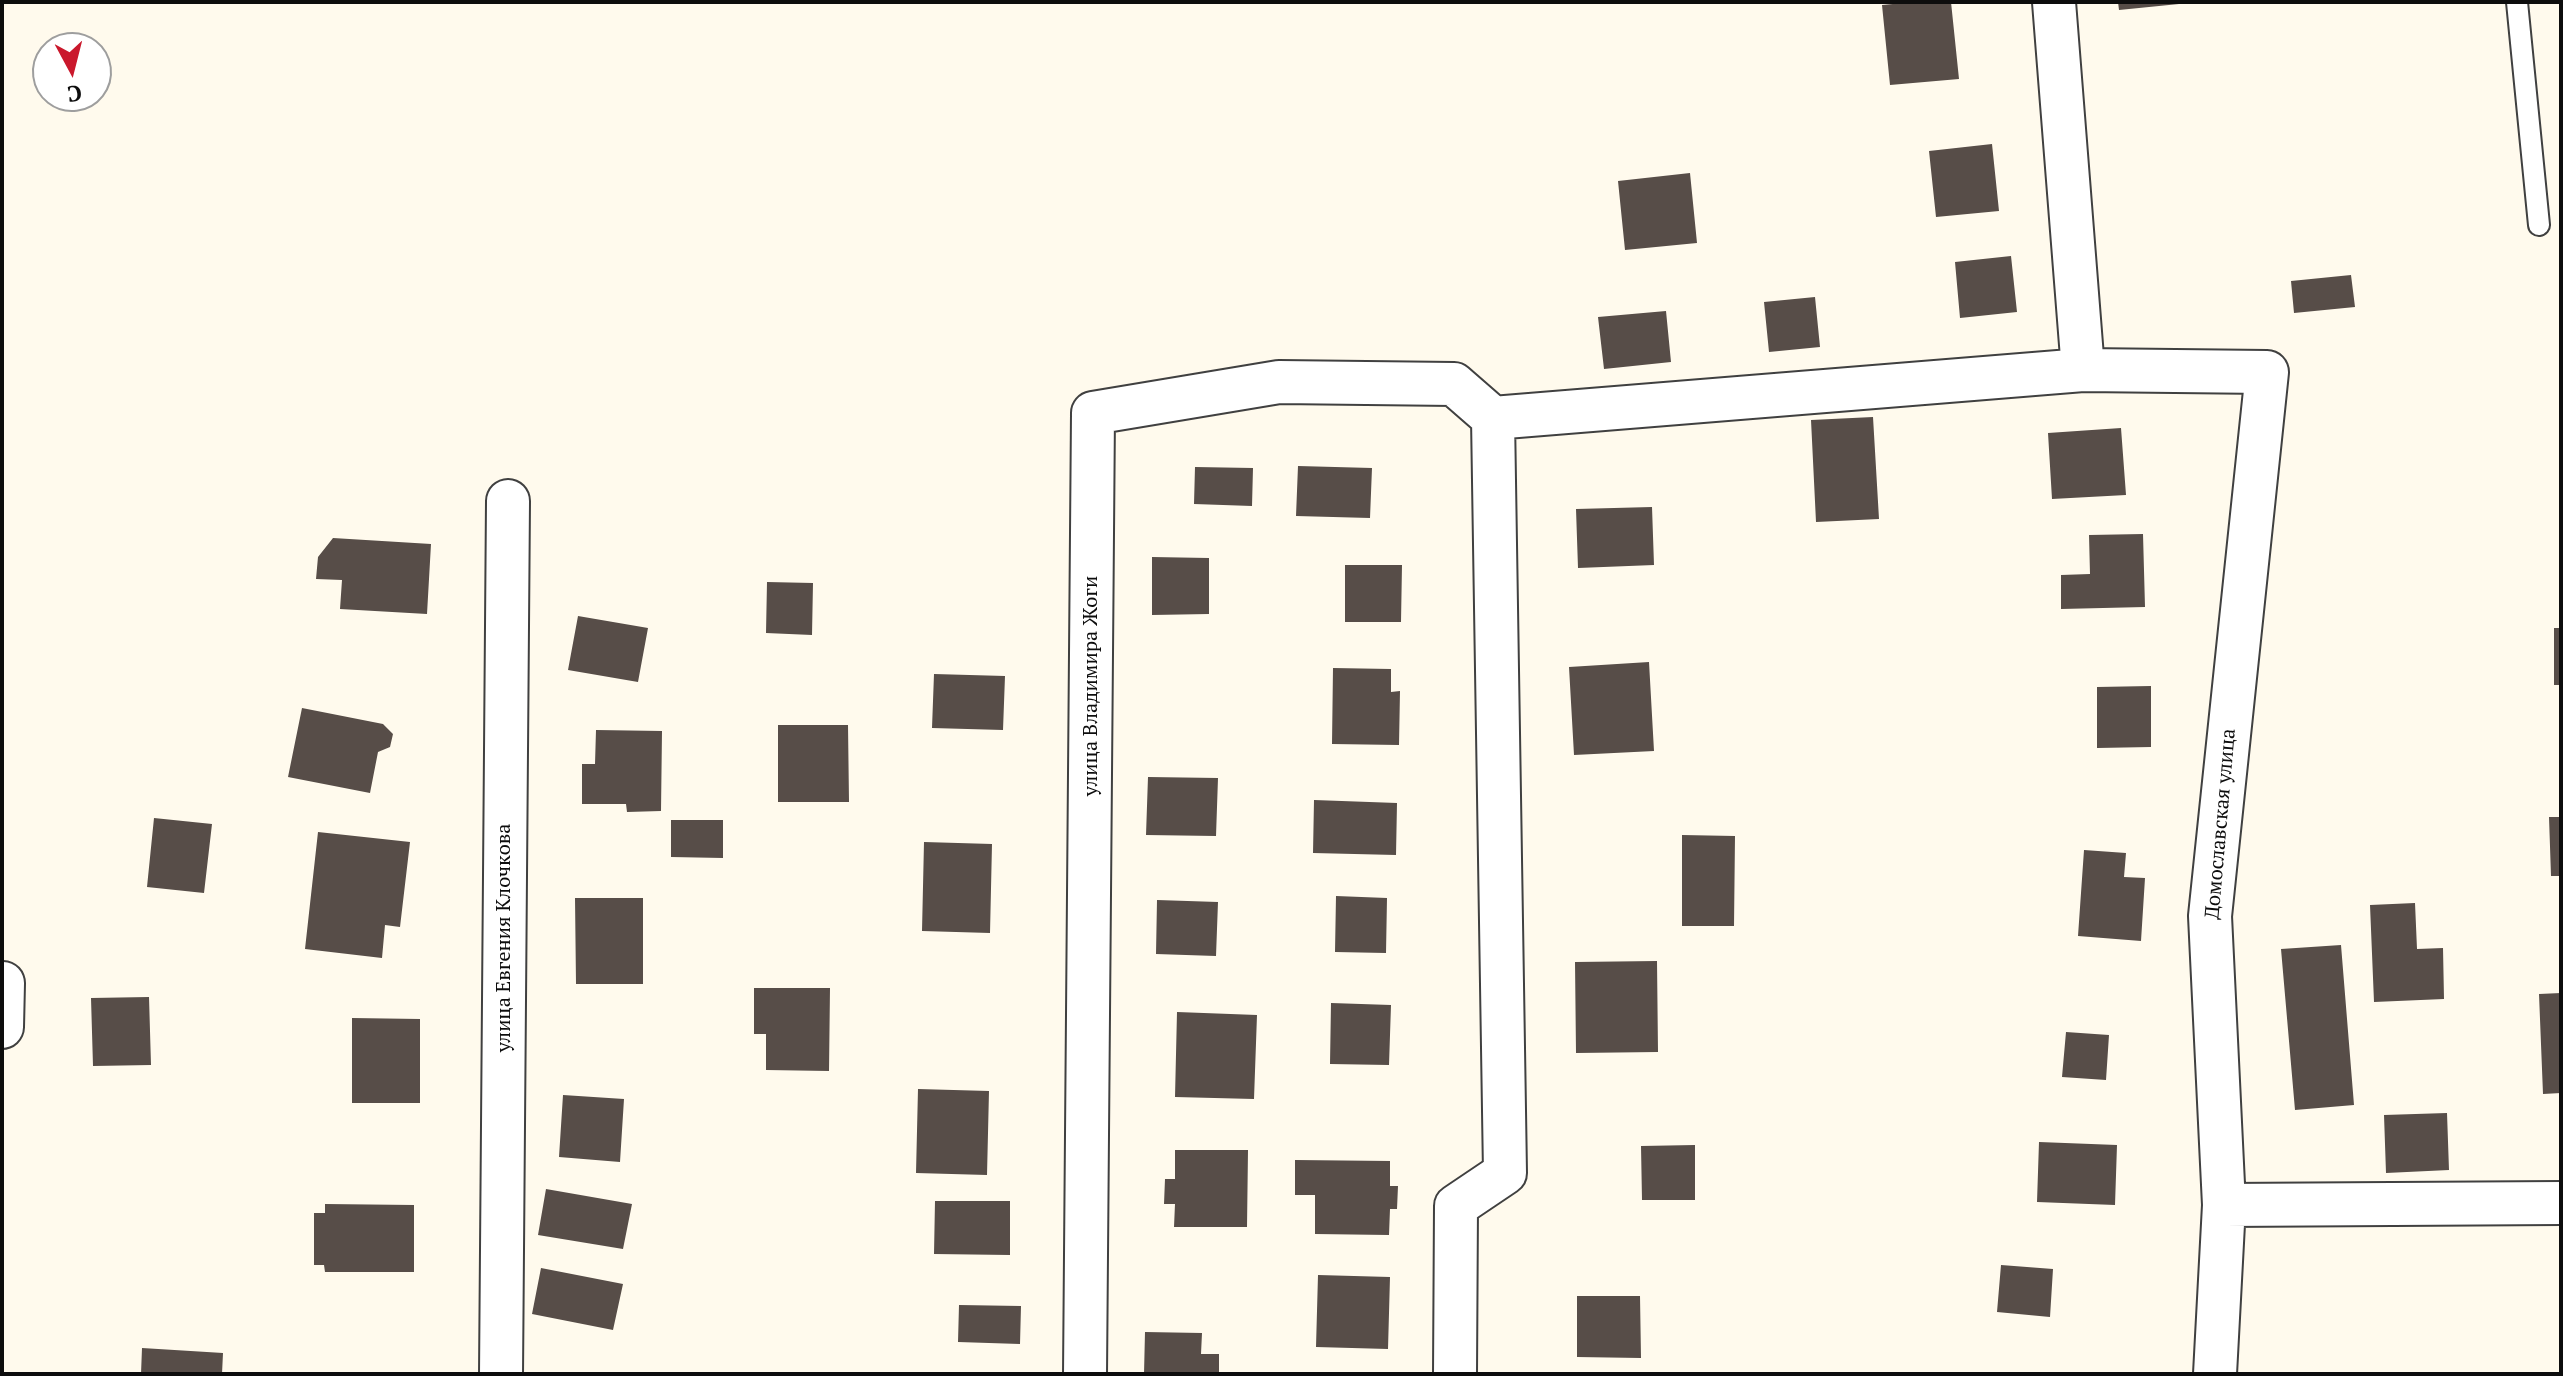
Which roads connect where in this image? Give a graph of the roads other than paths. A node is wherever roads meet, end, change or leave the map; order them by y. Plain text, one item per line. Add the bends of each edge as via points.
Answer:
1 (2054, 2) edge
2 (2517, 2) edge
3 (2539, 225) dead end
4 (2083, 370) junction
5 (1493, 418) junction
6 (508, 501) dead end
7 (3, 983) edge
8 (2, 1027) edge
9 (2561, 1203) edge
10 (2224, 1205) junction
11 (501, 1374) edge
12 (1085, 1374) edge
13 (1455, 1374) edge
14 (2215, 1374) edge

1 - 4 street
2 - 3 lane
4 - 5 street
4 - 10 street, Домославская улица via 2267,372 2210,916
5 - 12 street, улица Владимира Жоги via 1454,384 1279,382 1093,413
5 - 13 street via 1505,1173 1456,1206
6 - 11 street, улица Евгения Клочкова
7 - 8 street
9 - 10 street
10 - 14 street, Домославская улица

